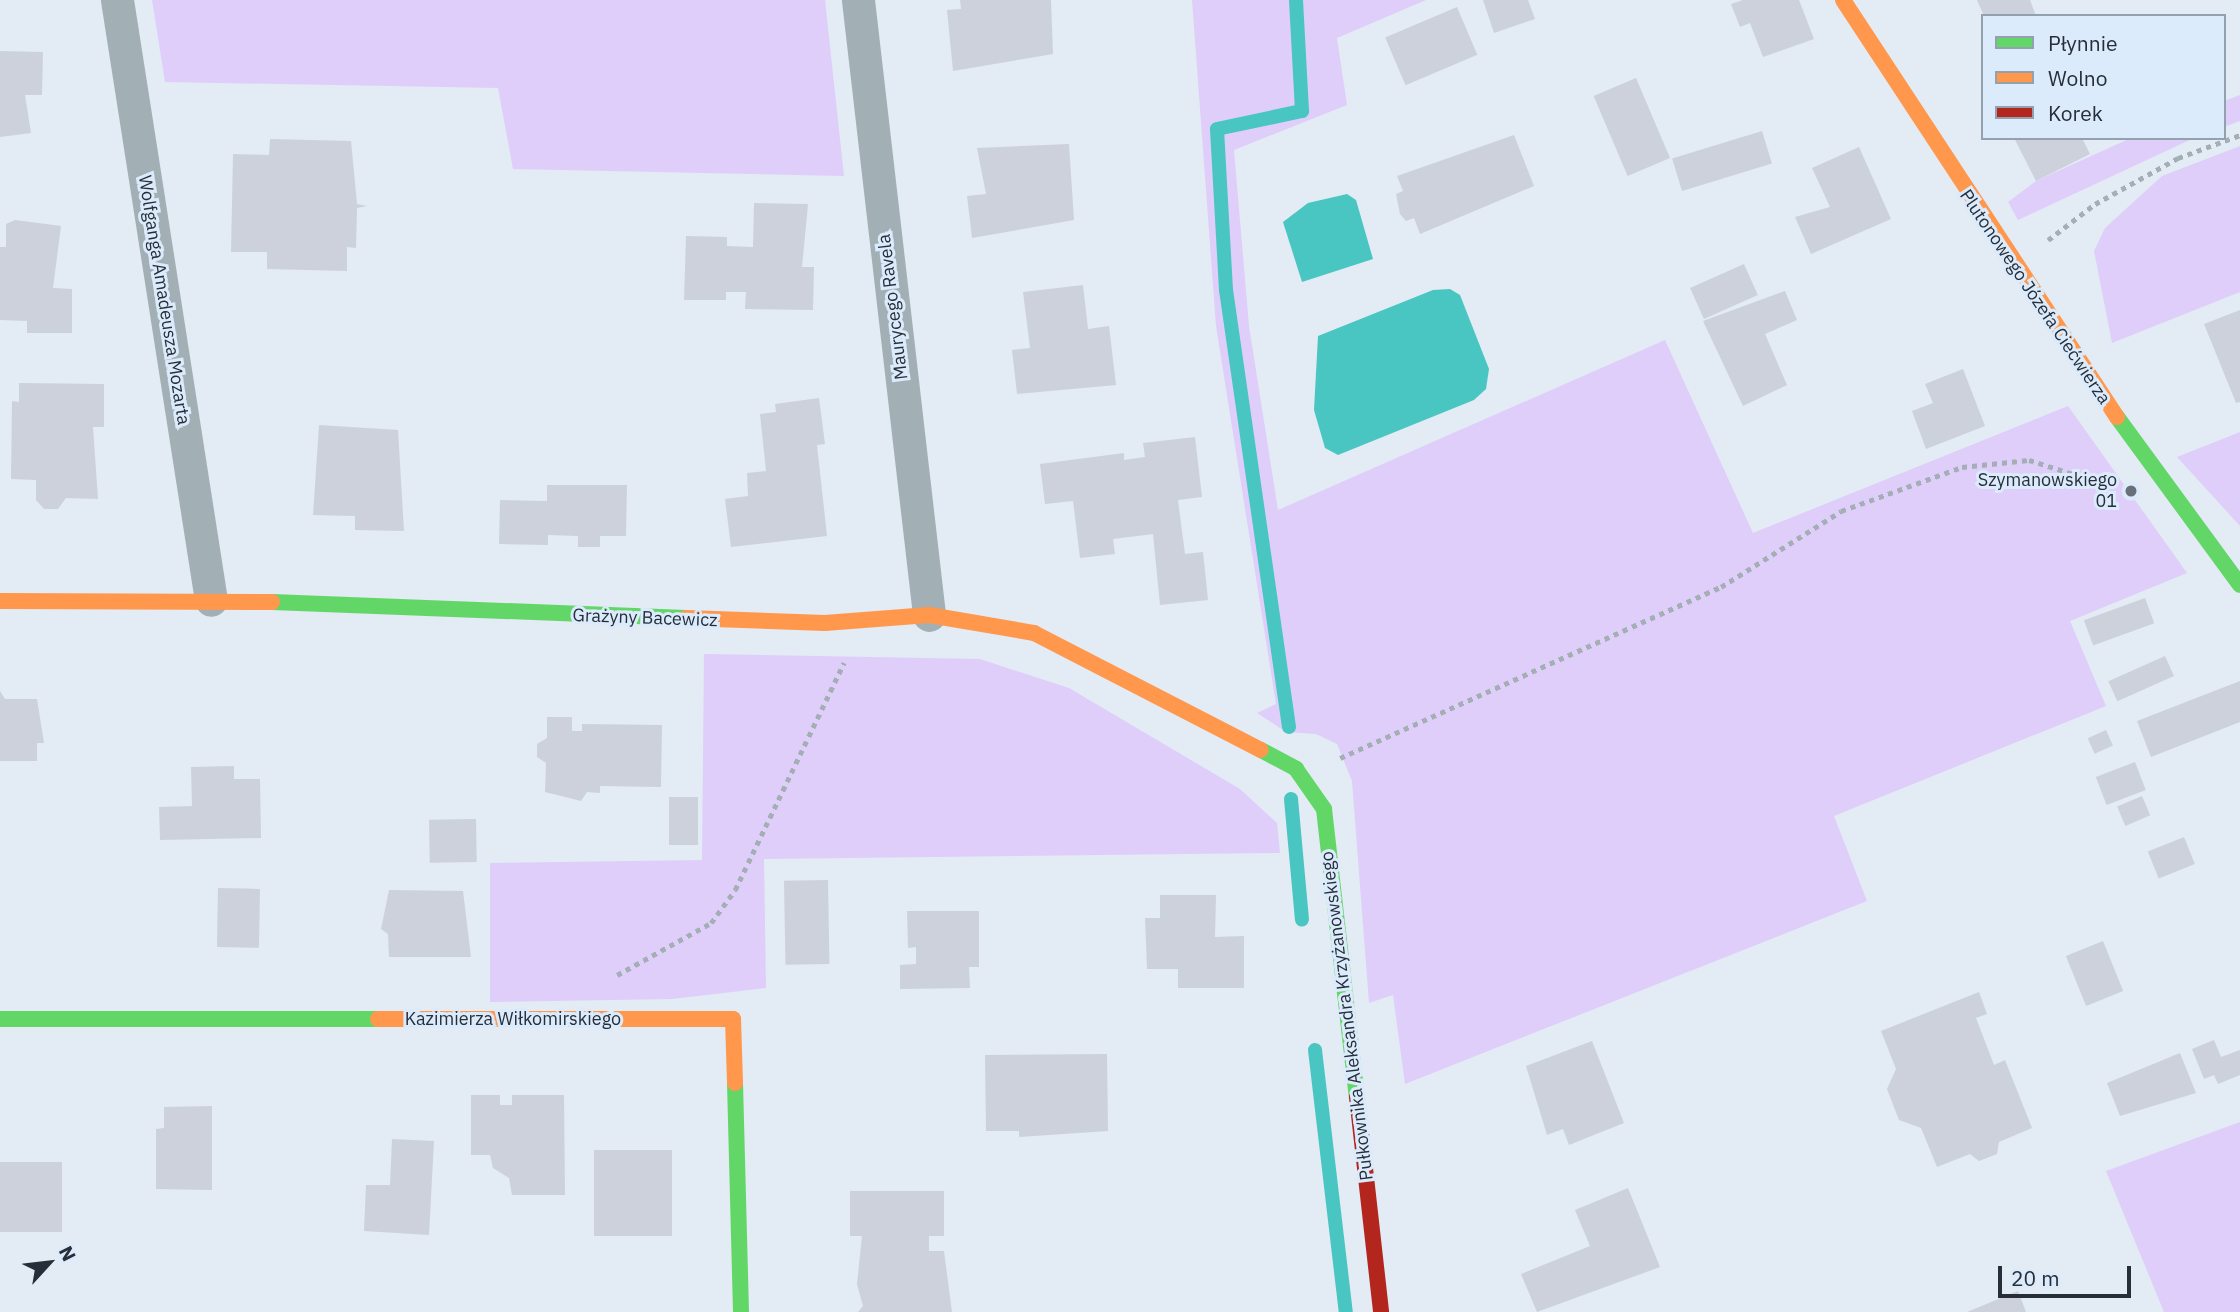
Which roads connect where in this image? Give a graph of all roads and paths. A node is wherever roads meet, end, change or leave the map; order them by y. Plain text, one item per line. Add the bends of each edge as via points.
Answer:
1 (117, 0) edge
2 (858, 0) edge
3 (1843, 0) edge
4 (2240, 135) edge
5 (2014, 267) junction
6 (2151, 464) junction
7 (2240, 585) edge
8 (211, 600) junction
9 (0, 601) edge
10 (929, 615) junction
11 (848, 656) dead end
12 (1315, 788) junction
13 (0, 1018) edge
14 (583, 1019) junction
15 (741, 1312) edge
16 (1381, 1312) edge

1 - 8 street, Wolfganga Amadeusza Mozarta
2 - 10 street, Maurycego Ravela
3 - 5 street, Plutonowego Józefa Ciećwierza
4 - 5 path via 2178,158 2095,204
5 - 6 street, Plutonowego Józefa Ciećwierza
6 - 7 street, Plutonowego Józefa Ciećwierza
6 - 12 path via 2108,481 2029,460 1962,467 1841,510 1721,587 1353,749 1328,766
8 - 9 street, Grażyny Bacewicz
8 - 10 street, Grażyny Bacewicz via 825,623
10 - 12 street, Grażyny Bacewicz via 1034,634 1260,750
11 - 14 path via 735,890 711,923 618,975 596,995
12 - 16 street, Pułkownika Aleksandra Krzyżanowskiego via 1324,809
13 - 14 street, Kazimierza Wiłkomirskiego
14 - 15 street, Kazimierza Wiłkomirskiego via 733,1019

